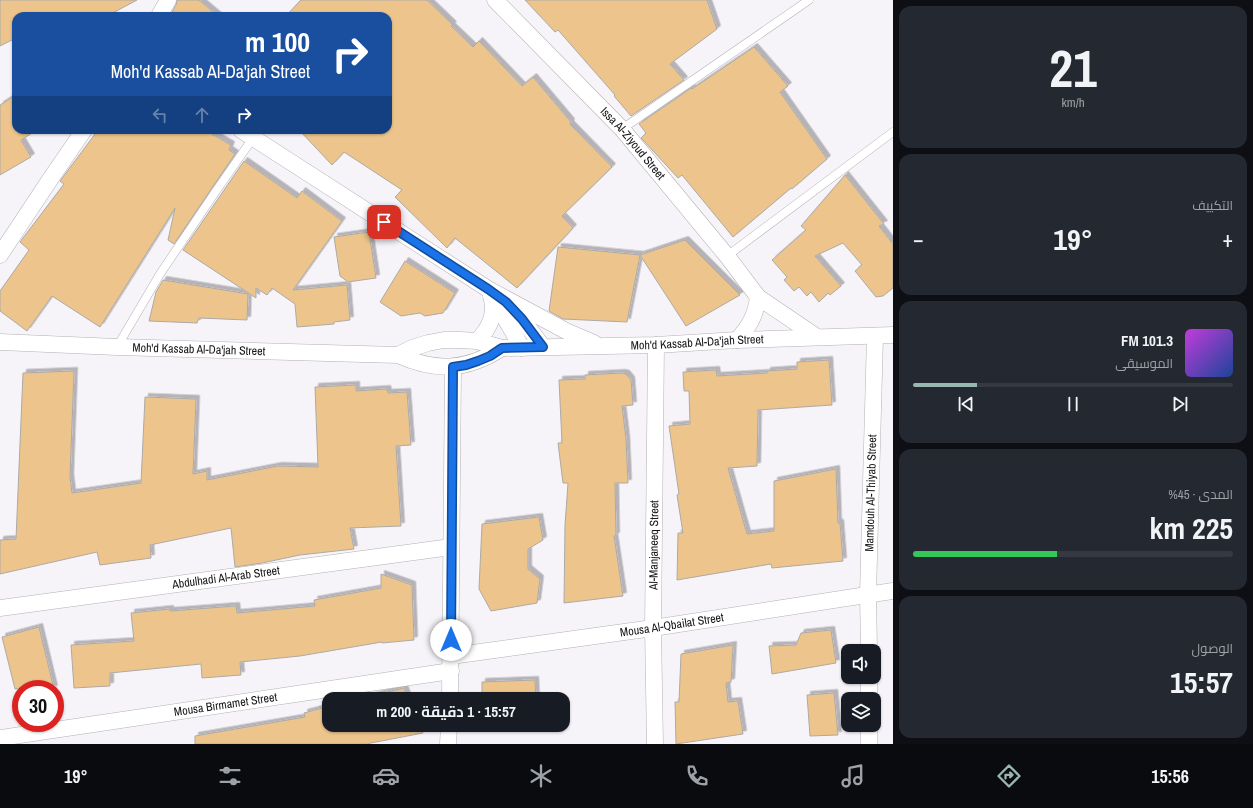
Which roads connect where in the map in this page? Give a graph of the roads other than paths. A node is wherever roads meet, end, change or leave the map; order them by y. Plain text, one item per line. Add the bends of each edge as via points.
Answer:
1 (168, 0) edge
2 (495, 0) edge
3 (809, 0) edge
4 (161, 12) edge
5 (622, 129) junction
6 (893, 132) edge
7 (81, 134) edge
8 (247, 134) edge
9 (0, 255) edge
10 (727, 256) junction
11 (488, 289) junction
12 (758, 297) junction
13 (893, 335) edge
14 (875, 336) junction
15 (817, 337) junction
16 (737, 340) junction
17 (0, 342) edge
18 (477, 342) junction
19 (656, 345) junction
20 (602, 346) junction
21 (117, 347) junction
22 (543, 347) junction
23 (502, 348) junction
24 (522, 348) junction
25 (398, 355) junction
26 (453, 367) junction
27 (451, 547) junction
28 (893, 591) edge
29 (868, 594) junction
30 (0, 608) edge
31 (653, 628) junction
32 (869, 644) edge
33 (451, 663) junction
34 (450, 692) edge
35 (449, 732) edge
36 (869, 732) edge
37 (0, 738) edge
38 (448, 744) edge
39 (655, 744) edge
40 (869, 744) edge

1 - 4 street
2 - 5 street, Issa Al-Ziyoud Street
3 - 5 lane
5 - 10 street, Issa Al-Ziyoud Street
6 - 10 lane
7 - 9 street
8 - 11 street
8 - 21 lane via 216,191 160,274
10 - 12 street, Issa Al-Ziyoud Street
11 - 18 street via 493,312 485,333
11 - 20 street via 566,332
11 - 22 street via 515,310
11 - 24 street
12 - 15 street, Issa Al-Ziyoud Street
12 - 16 street via 749,326
13 - 14 street, Moh'd Kassab Al-Da'jah Street
14 - 15 street, Moh'd Kassab Al-Da'jah Street
14 - 29 street, Mamdouh Al-Thiyab Street
15 - 16 street, Moh'd Kassab Al-Da'jah Street
16 - 19 street, Moh'd Kassab Al-Da'jah Street
17 - 21 street, Moh'd Kassab Al-Da'jah Street
18 - 23 street, Moh'd Kassab Al-Da'jah Street
18 - 25 street, Moh'd Kassab Al-Da'jah Street via 444,340 412,348
19 - 20 street, Moh'd Kassab Al-Da'jah Street
19 - 31 street, Al-Manjaneeq Street
20 - 22 street, Moh'd Kassab Al-Da'jah Street
21 - 25 street, Moh'd Kassab Al-Da'jah Street
22 - 24 street, Moh'd Kassab Al-Da'jah Street
23 - 24 street, Moh'd Kassab Al-Da'jah Street
23 - 26 street, Moh'd Kassab Al-Da'jah Street via 478,361
25 - 26 street, Moh'd Kassab Al-Da'jah Street via 424,365
26 - 27 street
27 - 30 street, Abdulhadi Al-Arab Street
27 - 33 street
28 - 29 street, Mousa Al-Qbailat Street
29 - 31 street, Mousa Al-Qbailat Street
29 - 32 street, Mamdouh Al-Thiyab Street
31 - 33 street, Mousa Al-Qbailat Street
31 - 39 street, Al-Manjaneeq Street
33 - 34 street
33 - 37 street, Mousa Birmamet Street
35 - 38 street
36 - 40 street

